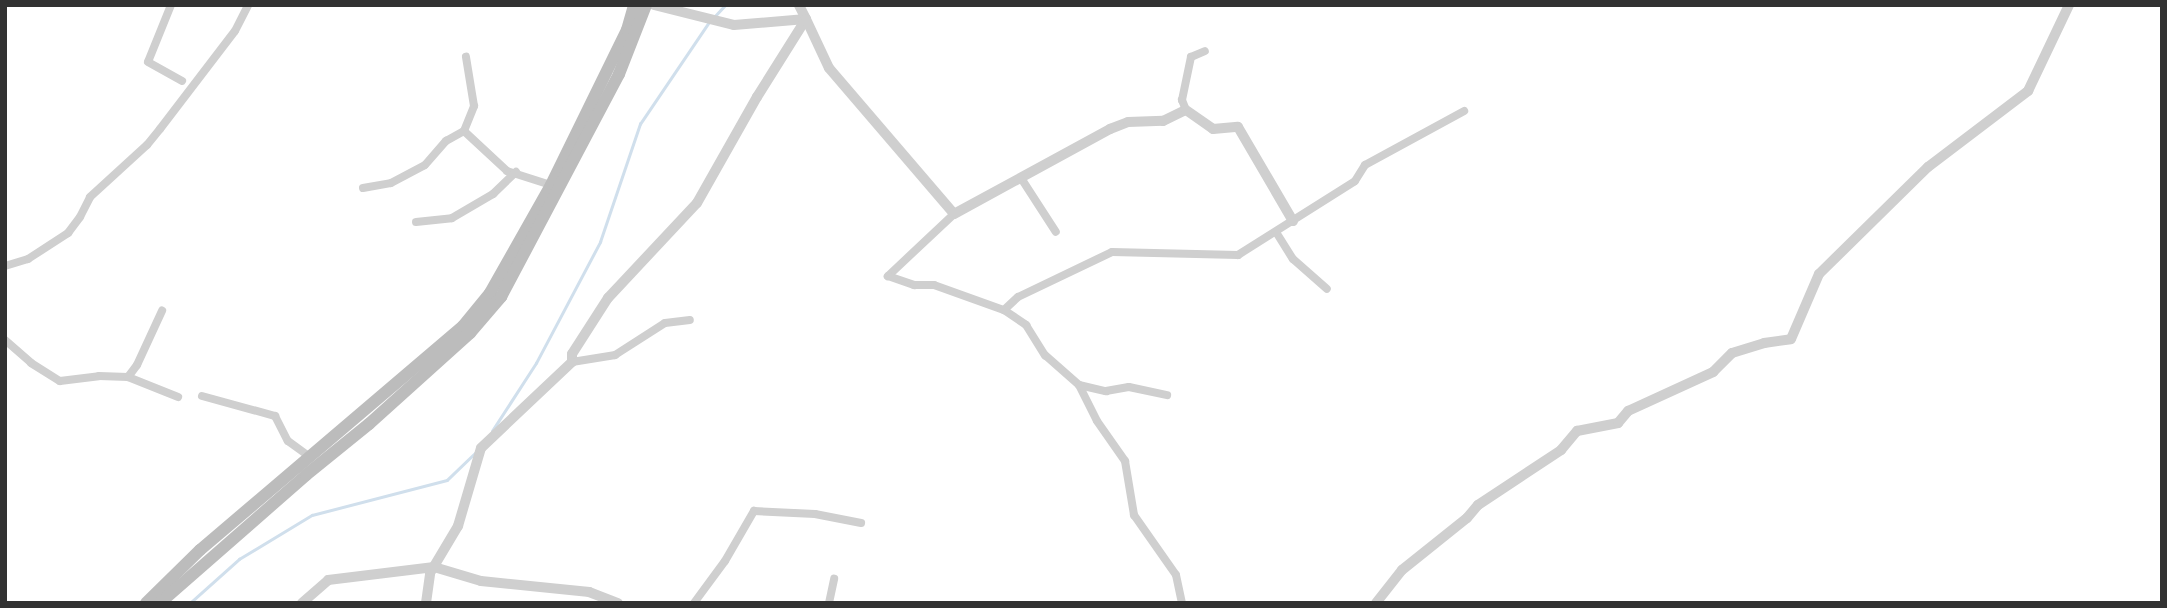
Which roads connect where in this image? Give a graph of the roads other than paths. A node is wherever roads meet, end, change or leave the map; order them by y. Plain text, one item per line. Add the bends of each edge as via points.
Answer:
1 (171, 5) edge
2 (248, 5) edge
3 (634, 5) edge
4 (646, 5) edge
5 (654, 5) edge
6 (799, 5) edge
7 (2069, 5) edge
8 (806, 19) junction
9 (1205, 51) dead end
10 (466, 57) dead end
11 (182, 81) dead end
12 (1186, 110) junction
13 (1464, 111) dead end
14 (464, 131) junction
15 (516, 172) junction
16 (1021, 178) junction
17 (551, 185) junction
18 (363, 188) dead end
19 (954, 215) junction
20 (1293, 221) junction
21 (416, 222) dead end
22 (1056, 232) dead end
23 (1276, 232) junction
24 (5, 266) edge
25 (1327, 289) dead end
26 (1004, 310) junction
27 (162, 311) dead end
28 (690, 320) dead end
29 (5, 340) edge
30 (572, 362) junction
31 (128, 377) junction
32 (1079, 385) junction
33 (1167, 395) dead end
34 (202, 396) dead end
35 (178, 397) dead end
36 (310, 457) junction
37 (861, 523) dead end
38 (434, 567) junction
39 (834, 579) dead end
40 (146, 603) edge
41 (160, 603) edge
42 (302, 603) edge
43 (426, 603) edge
44 (618, 603) edge
45 (694, 603) edge
46 (829, 603) edge
47 (1182, 603) edge
48 (1376, 603) edge

1 - 11 street via 148,62
2 - 24 street via 235,31 154,137 90,197 68,233 28,259
3 - 17 main road
4 - 41 main road via 619,74 500,297 470,333 369,424
5 - 8 street via 734,25
6 - 8 street
7 - 48 street via 2028,91 1928,167 1819,274 1791,339 1732,353 1713,372 1628,411 1618,423 1577,431 1561,450 1478,505 1402,570
8 - 19 street via 829,68
8 - 30 street via 697,203 608,298 572,354
9 - 12 street via 1191,57 1182,100
10 - 14 street via 474,107
12 - 16 street via 1163,121 1128,122 1110,129
12 - 20 street via 1213,130 1238,127
13 - 20 street via 1365,165 1356,181
14 - 15 street via 506,171
14 - 18 street via 446,141 425,165 391,183
15 - 17 street
15 - 21 street via 493,194 452,218
16 - 19 street
16 - 22 street
17 - 36 main road via 491,293 463,327
19 - 26 street via 888,276 914,285 934,285
20 - 23 street
23 - 25 street via 1293,258
23 - 26 street via 1238,255 1112,252 1018,297
26 - 32 street via 1026,325 1045,355
27 - 31 street
28 - 30 street via 665,323 615,355
29 - 31 street via 60,381
30 - 38 street via 481,448 458,526
31 - 35 street
32 - 33 street via 1106,391 1129,387
32 - 47 street via 1125,461 1134,515 1176,575
34 - 36 street via 275,416 288,441
36 - 40 main road via 200,550
37 - 45 street via 815,514 754,511
38 - 42 street via 328,580
38 - 43 street
38 - 44 street via 481,582 589,592
39 - 46 street

